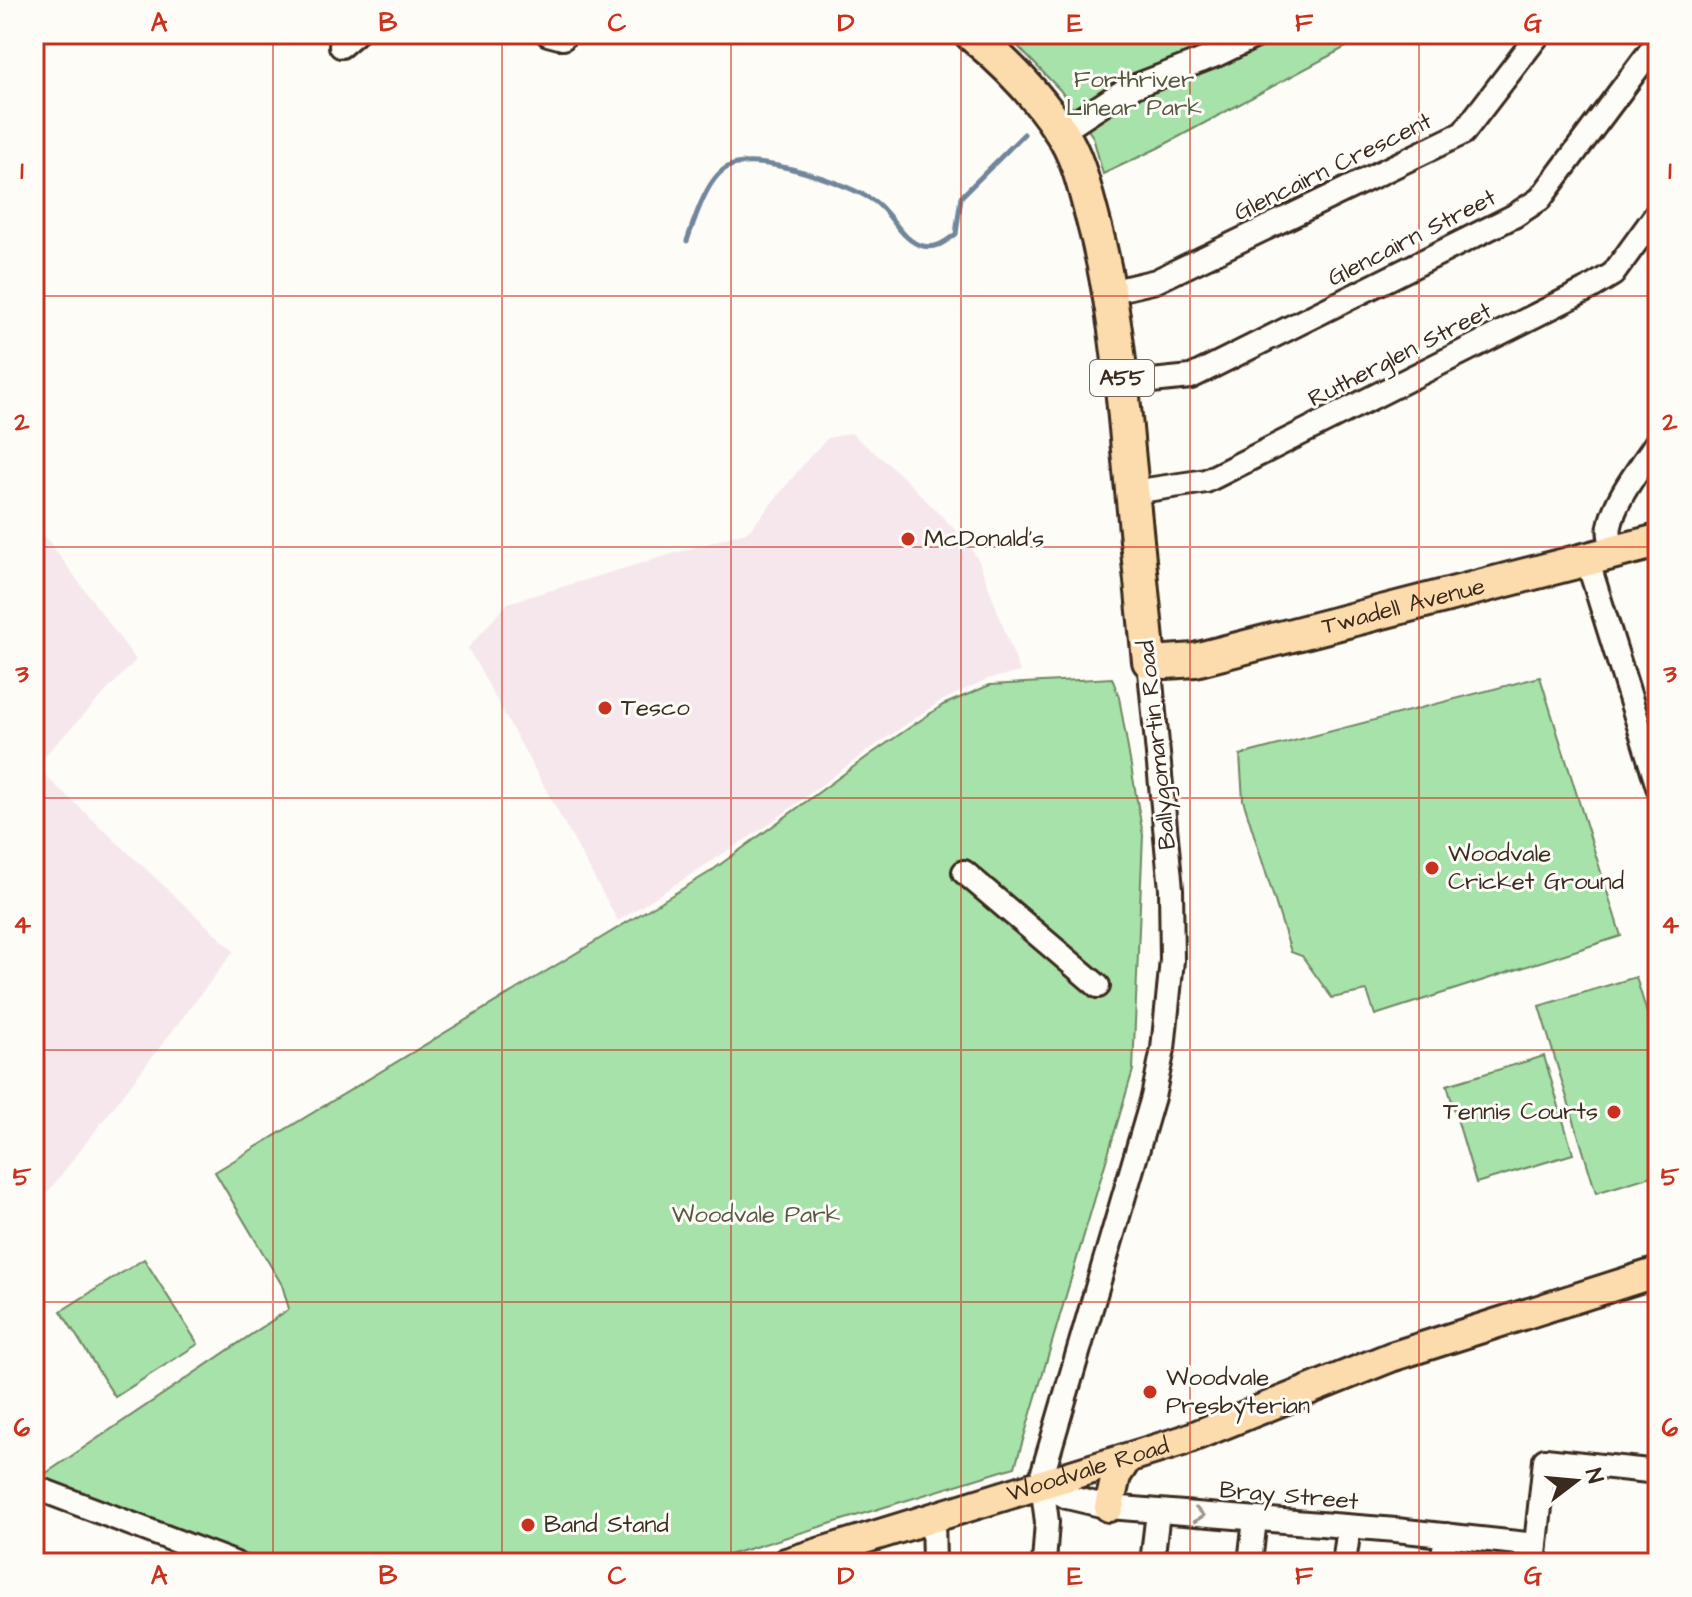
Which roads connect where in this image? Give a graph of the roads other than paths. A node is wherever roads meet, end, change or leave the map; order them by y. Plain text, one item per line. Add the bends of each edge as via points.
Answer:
1 (548, 34) edge
2 (565, 34) edge
3 (971, 34) edge
4 (1260, 34) edge
5 (1539, 34) edge
6 (1658, 41) edge
7 (1061, 132) junction
8 (1658, 212) edge
9 (1110, 292) junction
10 (1122, 384) junction
11 (1658, 440) edge
12 (1133, 492) junction
13 (1658, 541) edge
14 (1601, 555) junction
15 (1149, 661) junction
16 (1658, 786) edge
17 (964, 872) dead end
18 (1098, 986) dead end
19 (1658, 1272) edge
20 (1127, 1459) junction
21 (1658, 1472) edge
22 (1042, 1484) junction
23 (34, 1487) edge
24 (1109, 1507) junction
25 (1158, 1512) junction
26 (933, 1517) junction
27 (1255, 1519) junction
28 (1349, 1528) junction
29 (1446, 1535) junction
30 (1535, 1554) edge
31 (234, 1563) edge
32 (786, 1563) edge
33 (934, 1563) edge
34 (1044, 1563) edge
35 (1152, 1563) edge
36 (1250, 1563) edge
37 (1344, 1563) edge
38 (1442, 1563) edge

1 - 2 street
3 - 7 highway, Ballygomartin Road / A55 via 1019,78
4 - 7 street via 1125,90
5 - 9 street, Glencairn Crescent via 1463,133 1156,281
6 - 10 street, Glencairn Street via 1540,199 1514,216 1191,377
7 - 9 highway, Ballygomartin Road / A55 via 1080,173
8 - 12 street, Rutherglen Street via 1613,274 1590,288 1206,481
9 - 10 highway, Ballygomartin Road / A55
10 - 12 highway, Ballygomartin Road / A55
11 - 14 street via 1621,500
12 - 15 highway, Ballygomartin Road / A55
13 - 14 highway, Twadell Avenue
14 - 15 highway, Twadell Avenue via 1195,660
14 - 16 street
15 - 22 street, Ballygomartin Road via 1171,889 1172,960 1163,1049
17 - 18 street
19 - 20 main road, Woodvale Road via 1436,1341
20 - 22 main road, Woodvale Road
20 - 24 main road via 1116,1476
21 - 30 street via 1545,1460
22 - 24 street, Bray Street via 1067,1497
22 - 26 main road, Woodvale Road
22 - 34 street, Ballygomartin Road via 1047,1522
23 - 31 street
24 - 25 street, Bray Street
25 -> 27 street, Bray Street
25 - 35 street
26 - 32 main road, Woodvale Road
26 - 33 street
27 - 28 street, Bray Street
27 - 36 street
28 - 29 street, Bray Street
28 - 37 street
29 - 30 street, Bray Street
29 - 38 street

